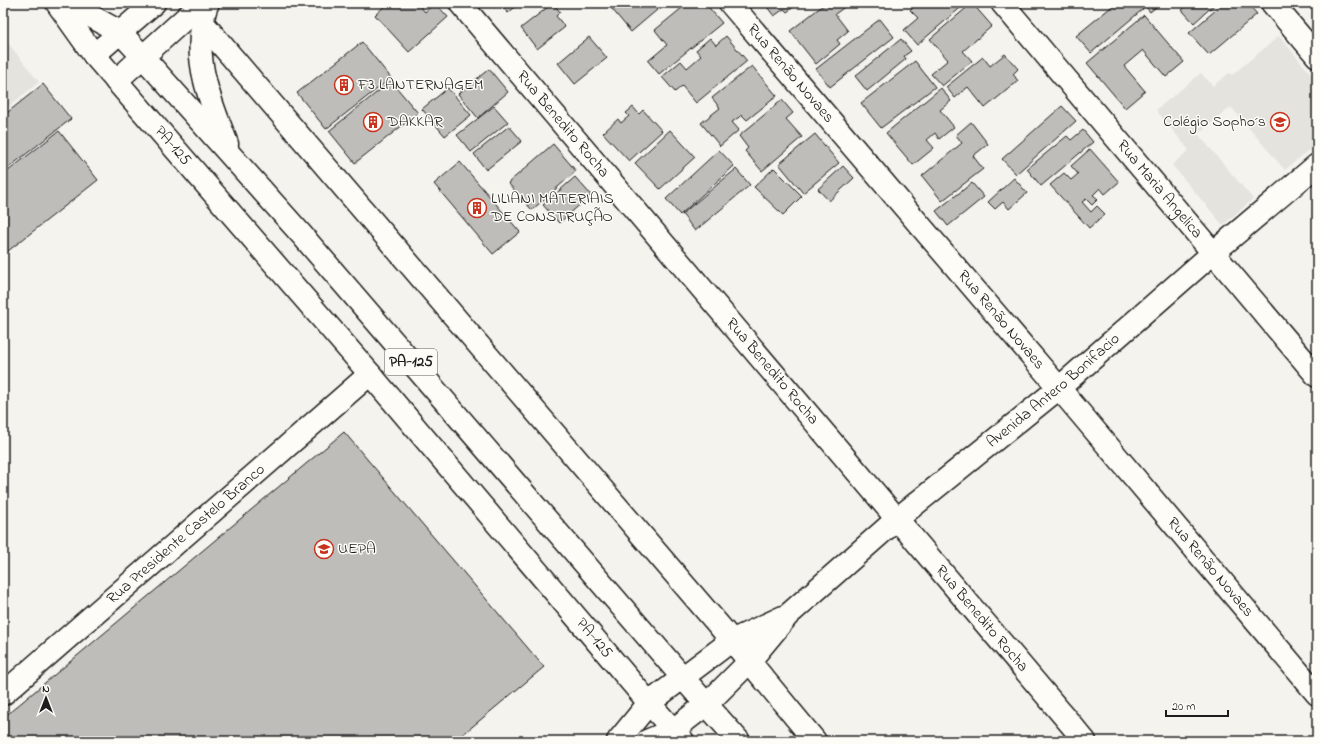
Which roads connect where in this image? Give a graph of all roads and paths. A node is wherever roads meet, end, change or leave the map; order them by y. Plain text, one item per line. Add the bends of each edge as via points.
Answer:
1 (57, 3) edge
2 (67, 3) edge
3 (154, 3) edge
4 (460, 3) edge
5 (730, 3) edge
6 (1002, 3) edge
7 (1272, 3) edge
8 (204, 9) edge
9 (120, 32) junction
10 (94, 55) junction
11 (1317, 56) edge
12 (142, 57) junction
13 (116, 81) junction
14 (230, 155) junction
15 (1317, 165) edge
16 (1213, 253) junction
17 (370, 374) junction
18 (1317, 376) edge
19 (1059, 388) junction
20 (897, 519) junction
21 (788, 615) junction
22 (731, 641) junction
23 (749, 662) junction
24 (683, 678) junction
25 (3, 694) edge
26 (1317, 694) edge
27 (649, 703) junction
28 (707, 704) junction
29 (678, 736) edge
30 (618, 741) edge
31 (647, 741) edge
32 (738, 741) edge
33 (815, 741) edge
34 (1085, 741) edge

1 - 10 street, PA-125 / PA-125
2 - 9 street, PA-125
3 - 9 street
4 - 20 street, Rua Benedito Rocha
5 - 19 street, Rua Renão Novaes
6 - 16 street, Rua Maria Angelica
7 - 11 street
8 - 12 street
8 - 14 street via 200,40 201,66
8 - 22 street
9 - 10 street
9 - 12 street, PA-125
10 - 13 street, PA-125 / PA-125
12 - 13 street
12 - 14 street, PA-125
13 - 17 street, PA-125 / PA-125
14 - 24 street, PA-125
15 - 16 street, Avenida Antero Bonifacio
16 - 18 street, Rua Maria Angelica
16 - 19 street, Avenida Antero Bonifacio
17 - 25 street, Rua Presidente Castelo Branco
17 - 27 street, PA-125 / PA-125
19 - 20 street, Avenida Antero Bonifacio
19 - 26 street, Rua Renão Novaes
20 - 21 street, Avenida Antero Bonifacio
20 - 34 street, Rua Benedito Rocha
21 - 22 street, Avenida Antero Bonifacio
21 - 23 street, Avenida Antero Bonifacio
22 - 23 street
22 - 24 street, Avenida Antero Bonifacio
23 - 28 street, Avenida Antero Bonifacio
23 - 33 street
24 - 27 street, Avenida Antero Bonifacio
24 - 28 street, PA-125
27 - 29 street, PA-125 / PA-125
27 - 30 street, Avenida Antero Bonifacio
28 - 29 street, Avenida Antero Bonifacio
28 - 32 street, PA-125
29 - 31 street, Avenida Antero Bonifacio

